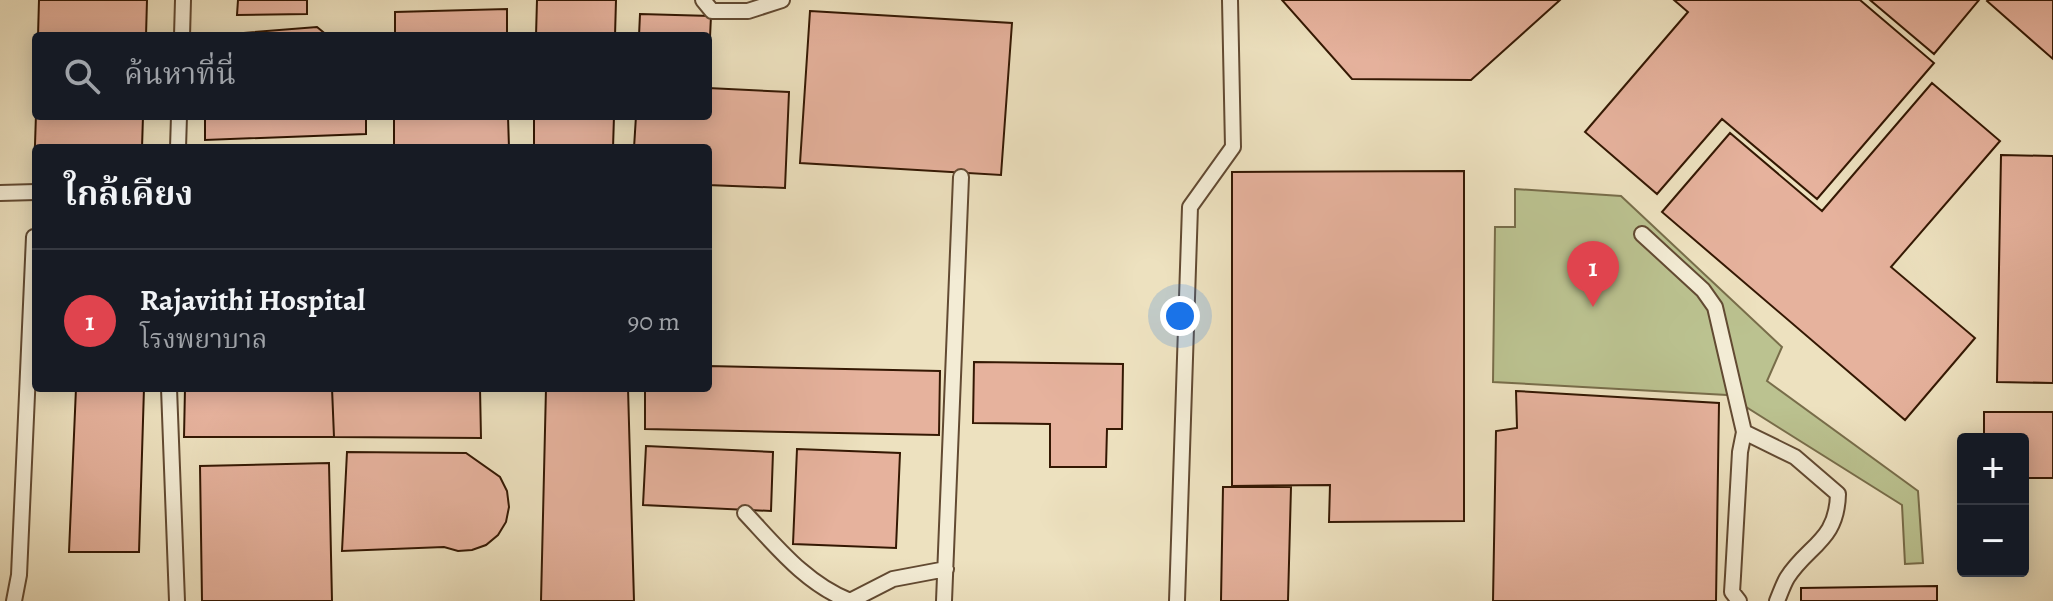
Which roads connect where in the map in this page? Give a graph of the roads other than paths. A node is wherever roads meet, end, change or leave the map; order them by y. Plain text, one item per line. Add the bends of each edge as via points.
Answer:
1 (183, 0) edge
2 (703, 0) edge
3 (782, 0) edge
4 (1230, 0) edge
5 (182, 32) edge
6 (179, 120) edge
7 (178, 144) edge
8 (961, 177) dead end
9 (32, 192) edge
10 (0, 193) edge
11 (1642, 234) dead end
12 (32, 282) edge
13 (169, 392) edge
14 (1744, 432) junction
15 (745, 513) dead end
16 (946, 569) junction
17 (14, 601) edge
18 (177, 601) edge
19 (850, 601) edge
20 (944, 601) edge
21 (1177, 601) edge
22 (1739, 601) edge
23 (1777, 601) edge

1 - 5 lane
2 - 3 lane via 712,11 748,11
4 - 21 lane via 1233,147 1190,207
6 - 7 lane
8 - 16 lane
9 - 10 lane
11 - 14 lane via 1715,307
12 - 17 lane
13 - 18 lane
14 - 22 lane via 1732,592
14 - 23 lane via 1795,457 1838,494 1838,513 1827,533 1788,577
15 - 19 lane via 794,566
16 - 19 lane via 893,579
16 - 20 lane

